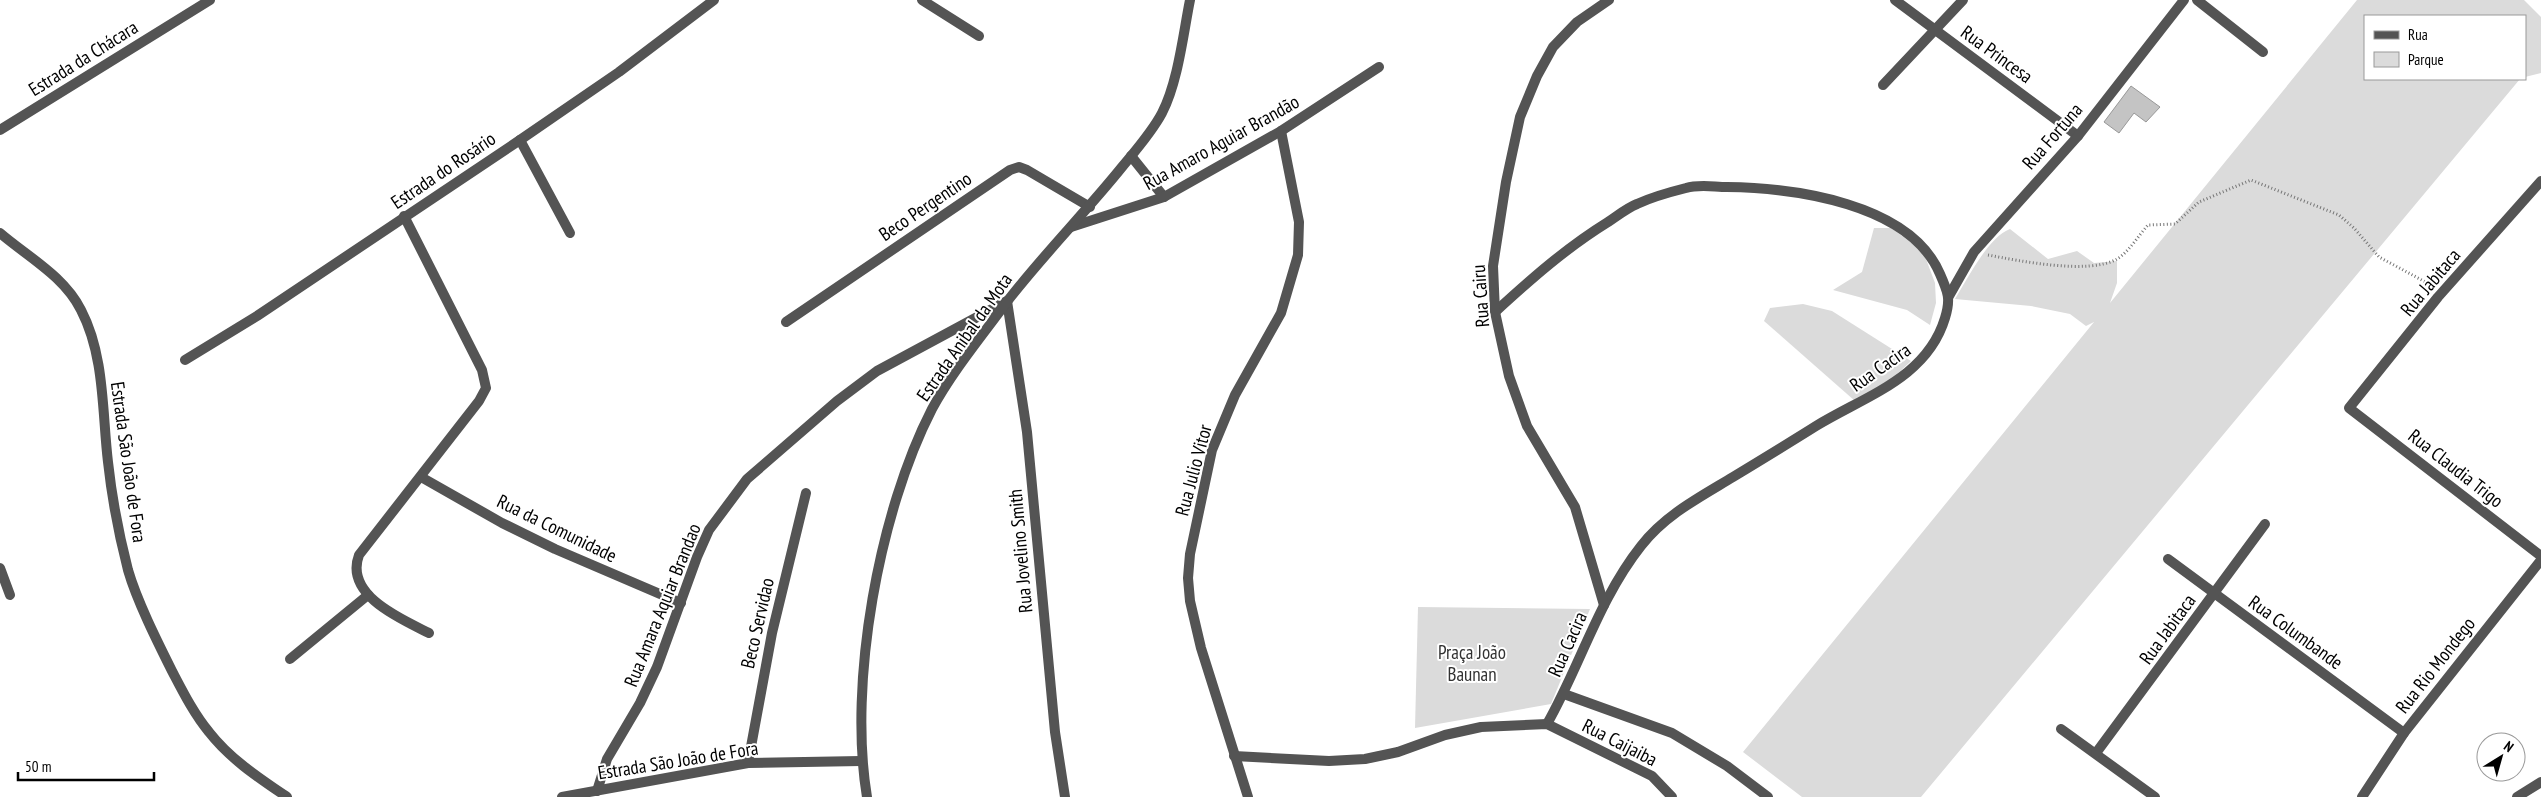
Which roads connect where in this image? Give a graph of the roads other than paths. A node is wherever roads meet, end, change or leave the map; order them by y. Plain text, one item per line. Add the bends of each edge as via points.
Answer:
1 (210, 0) edge
2 (714, 0) edge
3 (922, 0) edge
4 (1190, 0) edge
5 (1609, 0) edge
6 (1895, 0) edge
7 (1963, 0) edge
8 (2184, 0) edge
9 (2197, 0) edge
10 (1935, 31) junction
11 (979, 36) dead end
12 (2263, 52) dead end
13 (1379, 67) dead end
14 (1882, 85) dead end
15 (0, 130) edge
16 (1281, 131) junction
17 (2078, 136) junction
18 (520, 140) junction
19 (1131, 156) junction
20 (2541, 181) edge
21 (1164, 197) junction
22 (1090, 207) junction
23 (404, 216) junction
24 (1071, 227) junction
25 (0, 232) edge
26 (570, 233) dead end
27 (1949, 296) junction
28 (1007, 301) junction
29 (1495, 312) junction
30 (786, 322) dead end
31 (185, 360) dead end
32 (2349, 408) joint
33 (421, 477) junction
34 (806, 493) dead end
35 (2265, 524) dead end
36 (2541, 558) edge
37 (2168, 559) dead end
38 (0, 568) edge
39 (2215, 593) junction
40 (10, 594) dead end
41 (368, 595) junction
42 (681, 603) junction
43 (1604, 605) junction
44 (429, 633) dead end
45 (290, 659) dead end
46 (1564, 694) junction
47 (1547, 724) junction
48 (2061, 729) dead end
49 (2404, 733) junction
50 (2096, 753) junction
51 (1234, 756) junction
52 (861, 761) junction
53 (748, 763) junction
54 (2541, 782) edge
55 (597, 791) junction
56 (287, 797) edge
57 (562, 797) edge
58 (867, 797) edge
59 (1065, 797) edge
60 (1248, 797) edge
61 (1672, 797) edge
62 (1768, 797) edge
63 (2155, 797) edge
64 (2362, 797) edge
65 (2517, 797) edge

1 - 15 street, Estrada da Chácara
2 - 18 street, Estrada do Rosário via 619,72
3 - 11 street
4 - 19 street, Estrada Anibal da Mota via 1172,86 1163,112
5 - 29 street, Rua Cairu via 1577,22 1553,47 1520,117 1493,266
6 - 10 street, Rua Princesa
7 - 10 street
8 - 17 street, Rua Fortuna
9 - 12 street
10 - 14 street
10 - 17 street, Rua Princesa
13 - 16 street, Rua Amaro Aguiar Brandão
16 - 21 street, Rua Amaro Aguiar Brandão
16 - 51 street, Rua Julio Vitor via 1299,222 1298,255 1281,313 1235,395 1212,450 1190,554 1190,600
17 - 27 street, Rua Fortuna via 1974,252
18 - 23 street, Estrada do Rosário
18 - 26 street
19 - 21 street
19 - 22 street, Estrada Anibal da Mota
20 - 32 street, Rua Jabitaca via 2449,285
21 - 24 street, Rua Amaro Aguiar Brandão
22 - 24 street, Estrada Anibal da Mota
22 - 30 street, Beco Pergentino via 1026,170 1019,167 1010,170
23 - 31 street, Estrada do Rosário via 257,316
23 - 33 street via 482,370 486,388
24 - 28 street, Estrada Anibal da Mota
25 - 56 street, Estrada São João de Fora via 55,276 81,310 92,336 105,415 115,512 129,572 183,693 215,739 245,768
27 - 29 street via 1925,248 1903,230 1874,214 1772,188 1691,186 1636,204 1591,232 1553,259
27 - 43 street, Rua Cacira via 1936,341 1922,361 1872,396 1820,423 1684,507 1658,527 1640,547
28 - 42 street, Rua Amara Aquiar Brandao via 877,371 747,479 709,530
28 - 52 street, Estrada Anibal da Mota via 933,408 907,468 892,514 867,638 862,684
28 - 59 street, Rua Jovelino Smith via 1027,432 1054,723
29 - 43 street, Rua Cairu via 1509,376 1524,418 1575,507
32 - 36 street, Rua Claudia Trigo
33 - 41 street via 359,555 356,564 358,575
33 - 42 street, Rua da Comunidade via 556,550
34 - 53 street, Beco Servidao via 772,633
35 - 39 street, Rua Jabitaca
36 - 49 street, Rua Rio Mondego
37 - 39 street, Rua Columbande
38 - 40 street
39 - 49 street, Rua Columbande
39 - 50 street, Rua Jabitaca
41 - 44 street via 388,612
41 - 45 street
42 - 55 street, Rua Amara Aquiar Brandao via 657,667 607,759
43 - 46 street, Rua Cacira
46 - 47 street, Rua Cacira
46 - 62 street, Rua Cacira via 1672,733 1727,766
47 - 51 street via 1481,727 1365,759 1329,761
47 - 61 street, Rua Caijaiba via 1652,776
48 - 50 street
49 - 64 street, Rua Rio Mondego
50 - 63 street
51 - 60 street, Rua Julio Vitor
52 - 53 street, Estrada São João de Fora
52 - 58 street, Estrada Anibal da Mota
53 - 55 street, Estrada São João de Fora
54 - 65 street
55 - 57 street, Estrada São João de Fora

